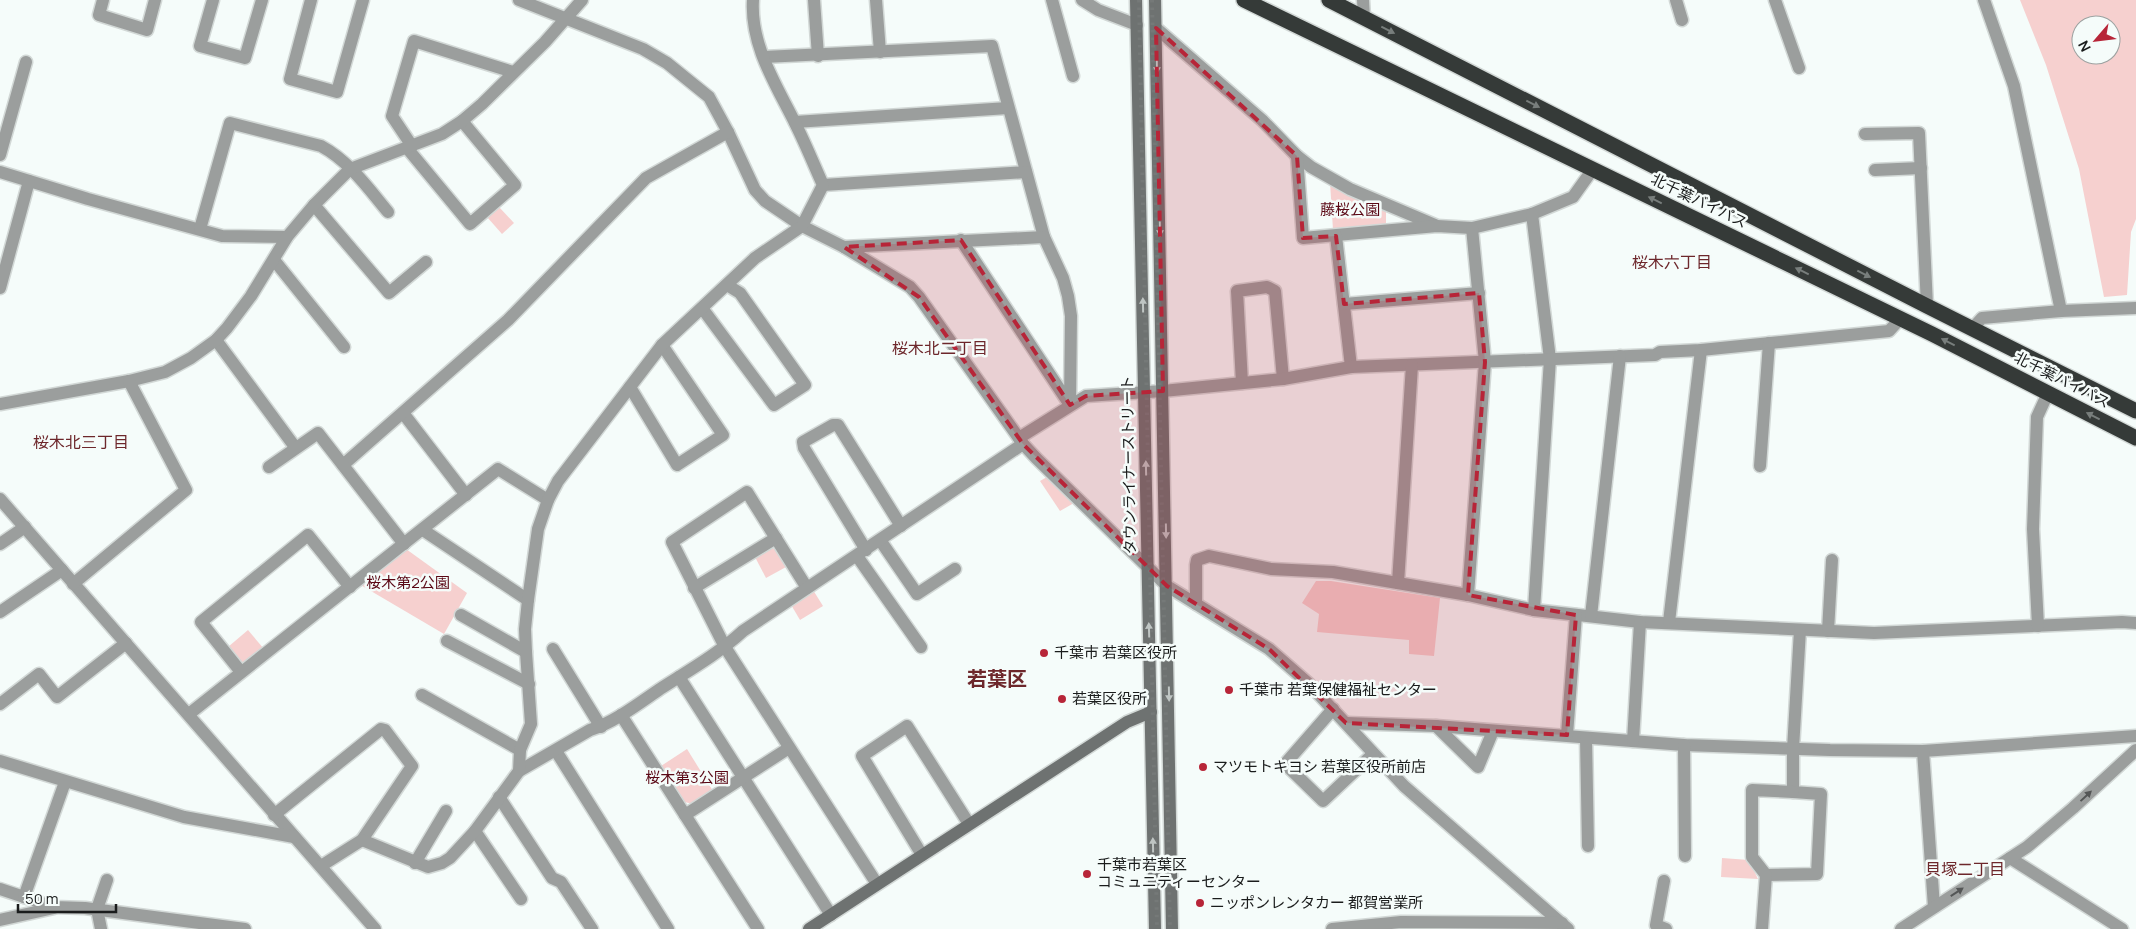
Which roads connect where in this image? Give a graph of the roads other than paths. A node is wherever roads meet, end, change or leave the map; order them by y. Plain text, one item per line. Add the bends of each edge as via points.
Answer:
1 (103, 0) edge
2 (155, 0) edge
3 (213, 0) edge
4 (262, 0) edge
5 (311, 0) edge
6 (363, 0) edge
7 (519, 0) edge
8 (582, 0) edge
9 (753, 0) edge
10 (814, 0) edge
11 (876, 0) edge
12 (1052, 0) edge
13 (1082, 0) edge
14 (1136, 0) edge
15 (1155, 0) edge
16 (1244, 0) edge
17 (1329, 0) edge
18 (1363, 0) edge
19 (1676, 0) edge
20 (1775, 0) edge
21 (1984, 0) edge
22 (1364, 18) junction
23 (566, 20) junction
24 (1682, 20) dead end
25 (1137, 25) junction
26 (1156, 28) junction
27 (880, 52) junction
28 (818, 56) junction
29 (764, 57) junction
30 (26, 62) dead end
31 (1799, 68) dead end
32 (513, 72) junction
33 (1073, 76) dead end
34 (1008, 108) junction
35 (462, 121) junction
36 (794, 122) junction
37 (728, 132) junction
38 (1865, 134) dead end
39 (410, 147) junction
40 (0, 155) edge
41 (1297, 156) junction
42 (1921, 168) junction
43 (1593, 169) junction
44 (350, 170) junction
45 (1875, 170) dead end
46 (0, 172) edge
47 (1026, 172) junction
48 (29, 181) junction
49 (823, 185) junction
50 (314, 205) junction
51 (388, 212) dead end
52 (1532, 214) junction
53 (802, 226) junction
54 (1437, 226) junction
55 (200, 228) junction
56 (1472, 228) junction
57 (1336, 236) junction
58 (287, 237) junction
59 (1044, 237) junction
60 (961, 240) junction
61 (844, 247) junction
62 (274, 260) junction
63 (426, 262) dead end
64 (727, 285) junction
65 (0, 288) edge
66 (1479, 293) junction
67 (1344, 304) junction
68 (1926, 306) junction
69 (702, 308) junction
70 (2136, 308) edge
71 (2061, 311) junction
72 (1900, 319) junction
73 (1972, 329) junction
74 (216, 340) junction
75 (1769, 342) junction
76 (662, 345) junction
77 (344, 347) dead end
78 (1701, 350) junction
79 (1620, 356) junction
80 (1550, 359) junction
81 (1485, 362) junction
82 (1412, 364) junction
83 (1351, 367) junction
84 (1283, 379) junction
85 (129, 381) junction
86 (1242, 383) junction
87 (630, 387) junction
88 (1163, 391) junction
89 (1144, 392) junction
90 (2048, 393) junction
91 (0, 404) edge
92 (1070, 405) junction
93 (2136, 411) edge
94 (402, 413) junction
95 (2136, 438) edge
96 (1021, 441) junction
97 (295, 447) junction
98 (343, 465) junction
99 (1760, 466) dead end
100 (269, 467) dead end
101 (466, 495) junction
102 (0, 499) edge
103 (548, 500) junction
104 (901, 526) junction
105 (24, 527) junction
106 (423, 530) junction
107 (776, 538) junction
108 (880, 540) junction
109 (0, 544) edge
110 (404, 544) junction
111 (861, 553) junction
112 (1832, 560) dead end
113 (1148, 567) junction
114 (62, 570) junction
115 (955, 570) dead end
116 (1398, 583) junction
117 (73, 584) junction
118 (1167, 586) junction
119 (350, 587) junction
120 (694, 588) junction
121 (807, 588) junction
122 (1468, 595) junction
123 (528, 600) junction
124 (1196, 604) junction
125 (1534, 610) junction
126 (0, 612) edge
127 (461, 615) dead end
128 (1576, 615) junction
129 (1591, 616) junction
130 (1640, 622) junction
131 (1670, 622) junction
132 (2136, 624) edge
133 (2038, 626) junction
134 (1800, 630) junction
135 (1828, 631) junction
136 (447, 641) dead end
137 (126, 644) junction
138 (725, 647) junction
139 (922, 647) dead end
140 (554, 649) dead end
141 (526, 652) junction
142 (242, 672) junction
143 (678, 677) junction
144 (529, 684) junction
145 (422, 695) dead end
146 (0, 704) edge
147 (1333, 709) junction
148 (1151, 712) junction
149 (189, 714) junction
150 (621, 715) junction
151 (1346, 723) junction
152 (1436, 726) junction
153 (601, 727) junction
154 (1493, 731) junction
155 (1567, 735) junction
156 (2136, 736) edge
157 (1586, 738) junction
158 (1632, 741) junction
159 (1684, 744) junction
160 (789, 748) junction
161 (1794, 749) junction
162 (520, 750) junction
163 (2136, 750) edge
164 (556, 751) junction
165 (1924, 751) junction
166 (1374, 754) junction
167 (0, 761) edge
168 (519, 771) junction
169 (742, 778) junction
170 (65, 782) junction
171 (1793, 792) junction
172 (499, 797) junction
173 (446, 811) dead end
174 (274, 815) junction
175 (685, 815) junction
176 (969, 824) junction
177 (475, 831) junction
178 (294, 837) junction
179 (362, 840) junction
180 (1588, 846) dead end
181 (922, 855) junction
182 (1685, 856) dead end
183 (2010, 858) junction
184 (415, 862) junction
185 (321, 866) junction
186 (1766, 875) junction
187 (107, 880) dead end
188 (1664, 881) dead end
189 (877, 884) junction
190 (0, 889) edge
191 (24, 897) junction
192 (521, 899) dead end
193 (1934, 907) junction
194 (54, 908) junction
195 (97, 909) junction
196 (831, 915) junction
197 (0, 920) edge
198 (1401, 925) edge
199 (1565, 926) edge
200 (101, 929) edge
201 (240, 929) edge
202 (375, 929) edge
203 (592, 929) edge
204 (668, 929) edge
205 (758, 929) edge
206 (809, 929) edge
207 (1155, 929) edge
208 (1172, 929) edge
209 (1332, 929) edge
210 (1666, 929) edge
211 (1762, 929) edge
212 (1901, 929) edge
213 (2122, 929) edge

1 - 2 street via 98,15 147,30
3 - 4 street via 200,46 245,58
5 - 6 street via 290,79 337,92
7 - 23 street
8 - 23 street
9 - 29 street via 752,16
10 - 28 street
11 - 27 street
12 - 33 street
13 - 25 street
14 - 25 street, タウンライナーストリート
15 - 26 street
16 - 43 highway, 北千葉バイパス
17 - 22 highway, 北千葉バイパス
18 - 22 street
19 - 24 street
20 - 31 street
21 - 71 street via 2014,86
22 -> 68 highway, 北千葉バイパス
23 - 32 street
23 - 37 street via 643,49 667,62 709,97
89 -> 25 street, タウンライナーストリート
26 - 41 street via 1262,120
26 -> 88 street
27 - 28 street
27 - 34 street via 992,46
28 - 29 street
29 - 36 street via 768,72
30 - 40 street
32 - 35 street
32 - 39 street via 414,41 392,116
34 - 36 street
34 - 47 street
35 - 39 street via 442,134
35 - 39 street via 515,185 470,224
36 - 49 street
37 - 53 street via 755,190
37 - 94 street via 646,178 508,320
38 - 42 street via 1919,133
39 - 44 street
41 - 54 street via 1350,189
41 - 57 street via 1303,238
42 - 45 street
42 - 68 street
43 - 52 street via 1573,197
72 -> 43 highway, 北千葉バイパス
44 - 50 street
44 - 51 street
44 - 55 street via 332,152 320,146 230,122
46 - 48 street
47 - 49 street
47 - 59 street
48 - 55 street
48 - 65 street
49 - 53 street
50 - 58 street
50 - 63 street via 389,293
52 - 56 street
52 - 80 street
53 - 61 street
53 - 64 street via 754,258
54 - 56 street
54 - 57 street
55 - 58 street via 222,236
56 - 66 street
57 - 67 street
58 - 62 street
59 - 60 street
59 - 92 street via 1063,278 1070,309
60 - 61 street
60 - 92 street
61 - 96 street via 910,287
62 - 74 street via 239,314
62 - 77 street
64 - 69 street
64 - 69 street via 740,293 805,385 774,405
66 - 67 street
66 - 81 street
67 - 83 street
68 - 73 highway, 北千葉バイパス
69 - 76 street
70 - 71 street
71 - 73 street via 1982,318
72 - 75 street via 1889,331
90 -> 72 highway, 北千葉バイパス
73 - 93 highway, 北千葉バイパス
74 - 85 street via 166,372
74 - 97 street
75 - 78 street
75 - 99 street
76 - 87 street
76 - 87 street via 723,435 677,465
78 - 79 street
78 - 131 street
79 - 80 street
79 - 129 street
80 - 81 street
80 - 125 street
81 - 82 street
81 - 122 street
82 - 83 street
82 - 116 street
83 - 84 street
84 - 86 street
84 - 86 street via 1275,291 1267,287 1237,291
85 - 91 street
85 - 117 street via 186,490
86 - 88 street
87 - 103 street via 574,458
88 - 89 street
88 -> 118 street
89 - 92 street via 1086,396
113 -> 89 street, タウンライナーストリート
95 -> 90 highway, 北千葉バイパス
90 - 133 street via 2037,417 2033,529
92 - 96 street
94 - 98 street
94 - 101 street
96 - 104 street
96 - 113 street
97 - 98 street via 318,433
97 - 100 street
98 - 110 street
101 - 103 street via 498,469
101 - 106 street
102 - 105 street
103 - 123 street via 538,529
104 - 108 street
104 - 111 street via 838,425 803,442
105 - 109 street
105 - 114 street
106 - 110 street
106 - 123 street
107 - 120 street
107 - 120 street via 747,492 672,542
107 - 121 street
108 - 111 street
108 - 115 street via 917,594
110 - 119 street
111 - 121 street
111 - 139 street
112 - 135 street
113 - 118 street
148 -> 113 street, タウンライナーストリート
114 - 117 street
114 - 126 street
116 - 122 street
116 - 124 street via 1333,572 1272,569 1209,556 1197,560
117 - 137 street
118 - 124 street
118 -> 208 street
119 - 142 street
119 - 142 street via 308,535 201,622
120 - 138 street
121 - 138 street
122 - 125 street
123 - 141 street
124 - 147 street via 1269,649
125 - 128 street
127 - 141 street
128 - 129 street
128 - 155 street
129 - 130 street
130 - 131 street
130 - 158 street
131 - 134 street
132 - 133 street
133 - 135 street via 1874,633
134 - 135 street
134 - 161 street
136 - 144 street
137 - 146 street via 57,698 39,674
137 - 149 street
138 - 143 street
138 - 160 street
140 - 153 street
141 - 144 street
142 - 149 street
143 - 150 street
143 - 169 street
144 - 162 street via 531,724
145 - 162 street
147 - 151 street
147 - 166 street via 1285,764 1323,802
148 - 176 street via 1127,722
207 -> 148 street, タウンライナーストリート
149 - 174 street
150 - 153 street
150 - 175 street
151 - 152 street
151 - 166 street
152 - 154 street
152 - 154 street via 1478,767
153 - 164 street via 590,730
154 - 155 street
155 - 157 street
156 - 165 street
157 - 158 street
157 - 180 street
158 - 159 street
159 - 161 street
159 - 182 street
160 - 169 street
160 - 189 street
161 - 165 street
161 - 171 street
162 - 168 street
183 -> 163 street via 2073,808
164 - 168 street
164 - 204 street
165 - 193 street
166 - 199 street via 1404,786
167 - 170 street
168 - 172 street
169 - 175 street
169 - 196 street
170 - 178 street via 184,817
170 - 191 street
171 - 186 street via 1752,790 1752,857
171 - 186 street via 1821,794 1817,874
172 - 177 street
172 - 203 street via 552,878 561,882
173 - 184 street
174 - 178 street
174 - 179 street via 381,729 385,730 412,766
175 - 205 street
176 - 181 street
176 - 181 street via 906,726 862,756
177 - 184 street via 442,863 428,867
177 - 192 street
178 - 185 street
179 - 184 street
179 - 185 street
181 - 189 street
193 -> 183 street
183 - 213 street
185 - 202 street
186 - 211 street
187 - 195 street
188 - 210 street via 1656,925
189 - 196 street
190 - 191 street
191 - 194 street
193 - 212 street
194 - 195 street
194 - 197 street
195 - 200 street
195 - 201 street
196 - 206 street
198 - 199 street
198 - 209 street

